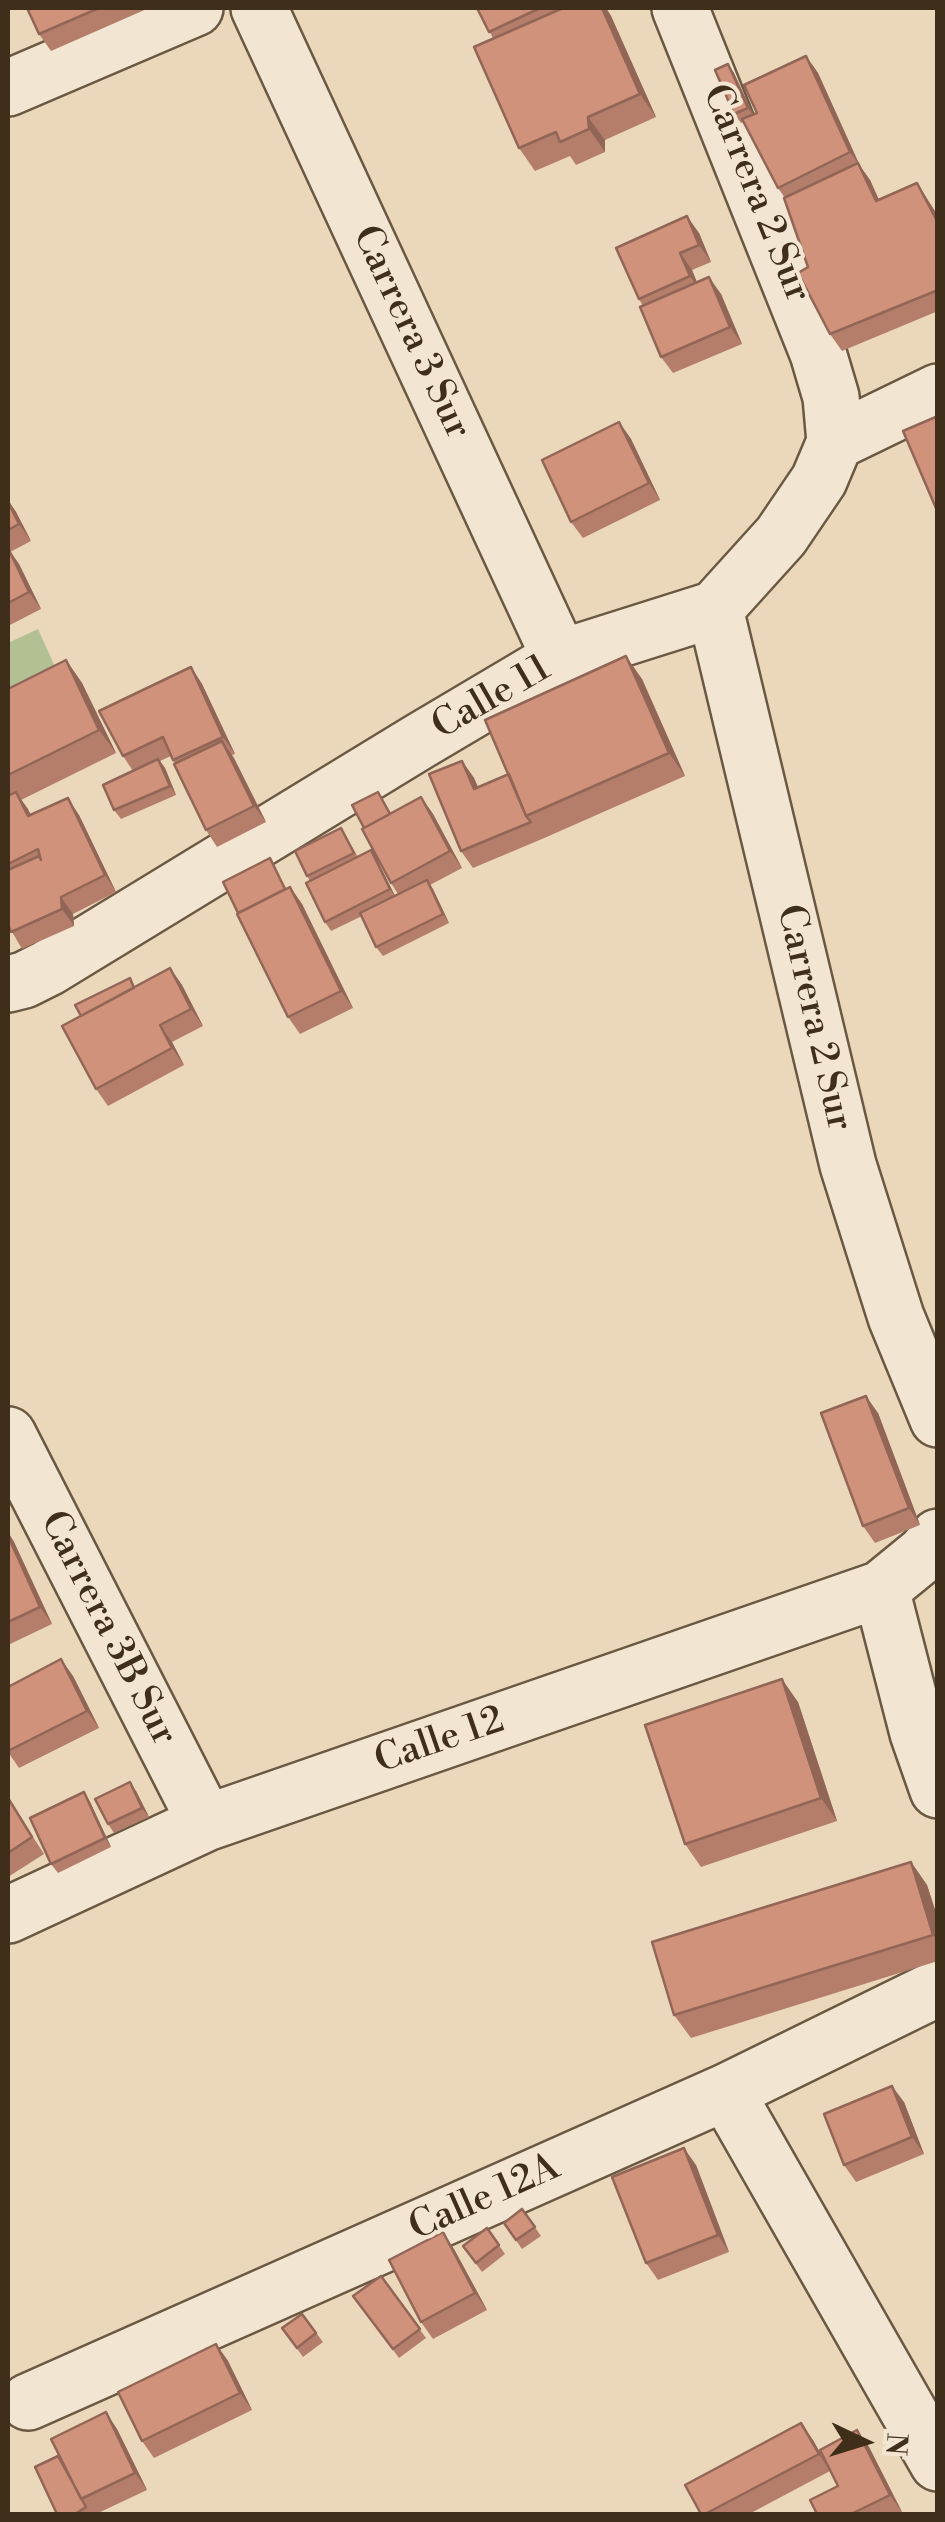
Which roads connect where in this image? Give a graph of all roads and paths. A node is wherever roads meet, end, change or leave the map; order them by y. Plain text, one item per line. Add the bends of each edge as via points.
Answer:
1 (195, 8) edge
2 (259, 8) edge
3 (680, 8) edge
4 (8, 88) edge
5 (938, 392) edge
6 (835, 442) junction
7 (715, 609) junction
8 (560, 658) junction
9 (8, 984) edge
10 (938, 1420) edge
11 (8, 1434) edge
12 (938, 1536) edge
13 (881, 1589) junction
14 (938, 1790) edge
15 (206, 1823) junction
16 (8, 1916) edge
17 (938, 1988) edge
18 (726, 2092) junction
19 (28, 2402) dead end
20 (938, 2463) edge

1 - 4 street
2 - 8 street, Carrera 3 Sur
3 - 6 street, Carrera 2 Sur via 818,352
5 - 6 street
6 - 7 street, Calle 11 via 782,536
7 - 8 street, Calle 11
7 - 10 street, Carrera 2 Sur via 848,1165 896,1318
8 - 9 street, Calle 11 via 48,968
11 - 15 street, Carrera 3B Sur
12 - 13 street
13 - 14 street
13 - 15 street, Calle 12
15 - 16 street, Calle 12
17 - 18 street, Calle 12A
18 - 19 street, Calle 12A
18 - 20 street

